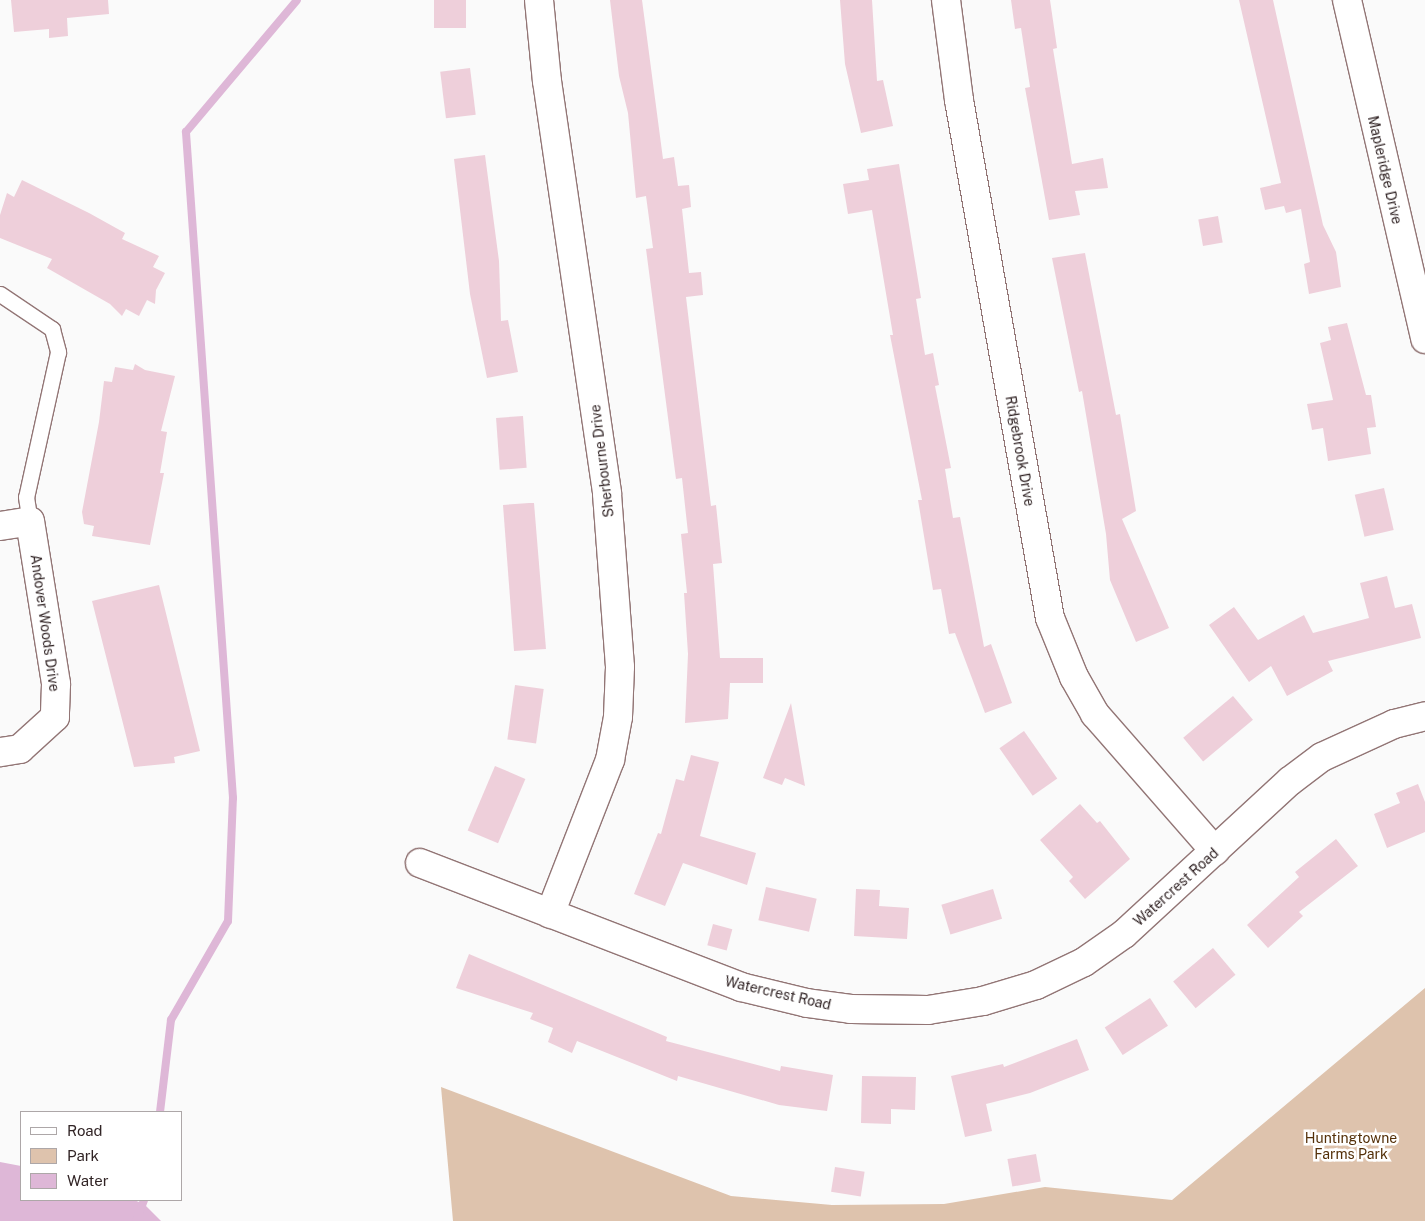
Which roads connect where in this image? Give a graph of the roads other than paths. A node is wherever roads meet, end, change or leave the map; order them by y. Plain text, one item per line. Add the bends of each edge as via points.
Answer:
1 (539, 0) edge
2 (946, 0) edge
3 (1347, 0) edge
4 (0, 294) edge
5 (1425, 339) edge
6 (30, 521) junction
7 (0, 526) edge
8 (1425, 716) edge
9 (0, 752) edge
10 (1215, 851) junction
11 (420, 862) dead end
12 (550, 914) junction

1 - 12 street, Sherbourne Drive via 547,81 607,494 620,667 618,717 610,760
2 - 10 street, Ridgebrook Drive via 959,100 1050,618 1074,677 1095,714
3 - 5 street, Mapleridge Drive
4 - 6 lane via 52,330 58,352 26,498
6 - 7 street
6 - 9 street, Andover Woods Drive via 56,684 55,718 20,749
8 - 10 street, Watercrest Road via 1394,724 1322,757 1290,781
10 - 12 street, Watercrest Road via 1124,934 1084,962 1036,985 983,1001 928,1010 851,1009 807,1003 740,987
11 - 12 street, Watercrest Road

